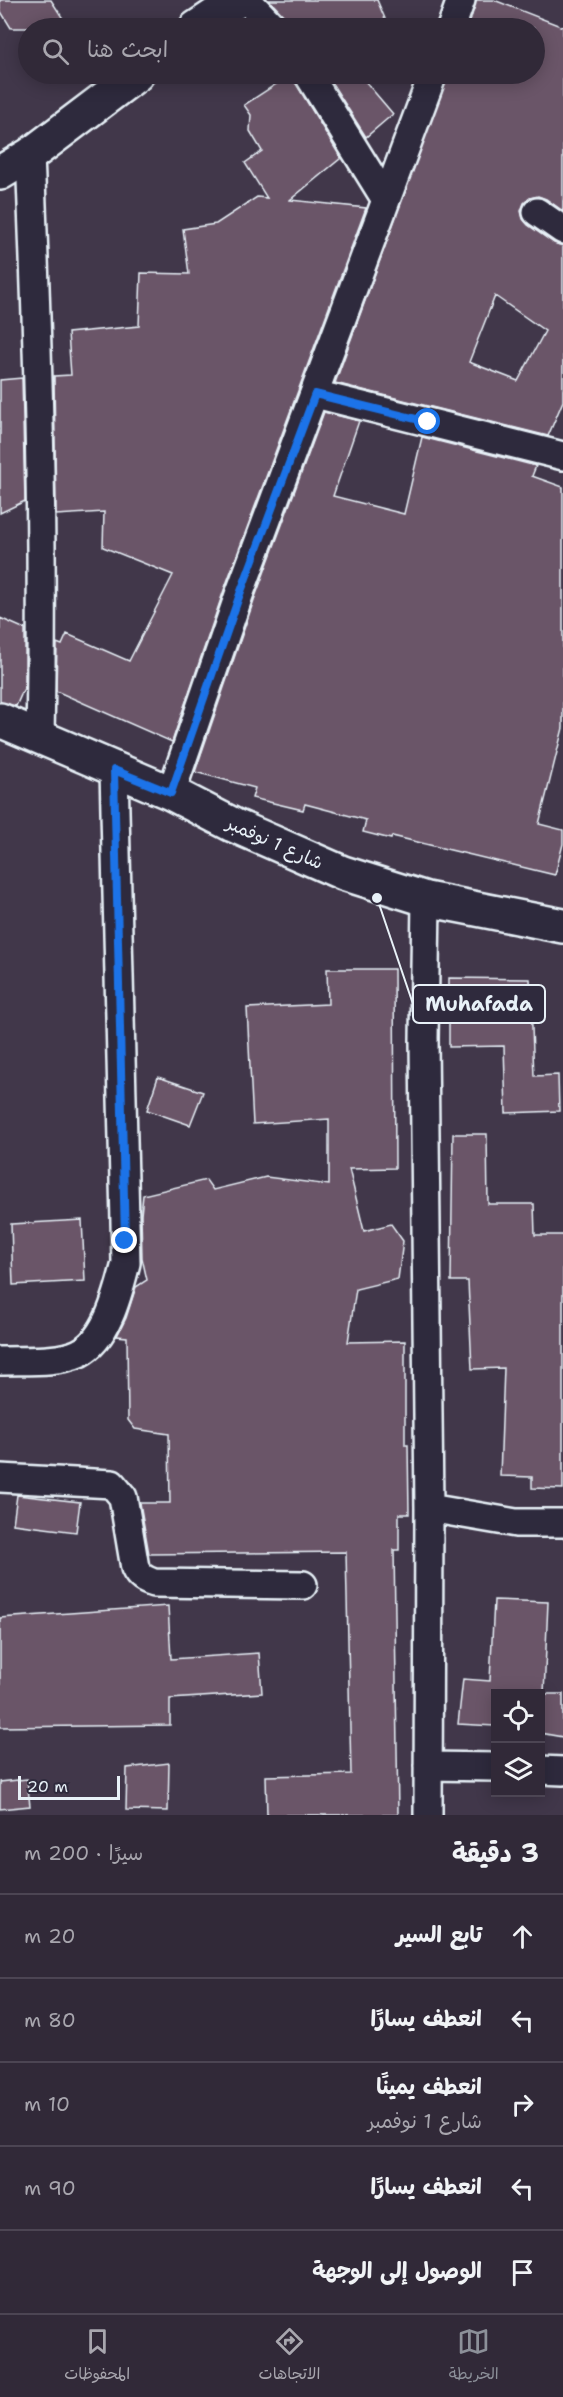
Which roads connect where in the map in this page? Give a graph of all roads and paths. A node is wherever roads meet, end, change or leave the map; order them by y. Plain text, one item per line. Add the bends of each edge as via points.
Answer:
1 (238, 0) edge
2 (247, 0) edge
3 (461, 0) edge
4 (211, 18) edge
5 (264, 18) edge
6 (455, 18) edge
7 (124, 84) edge
8 (314, 84) edge
9 (430, 84) edge
10 (30, 155) junction
11 (0, 174) edge
12 (386, 200) junction
13 (537, 212) dead end
14 (563, 230) edge
15 (315, 394) junction
16 (563, 456) edge
17 (0, 720) edge
18 (40, 736) junction
19 (114, 770) junction
20 (171, 793) junction
21 (426, 898) junction
22 (563, 926) edge
23 (0, 1360) edge
24 (0, 1478) edge
25 (429, 1508) junction
26 (563, 1523) edge
27 (303, 1585) dead end
28 (428, 1766) junction
29 (491, 1767) edge
30 (545, 1770) edge
31 (563, 1771) edge
32 (428, 1815) edge

1 - 4 main road
2 - 5 street
3 - 6 street
7 - 10 main road
8 - 12 street
9 - 12 street
10 - 11 main road
10 - 18 street via 43,593
12 - 15 street
13 - 14 street
15 - 16 street
15 - 20 street
17 - 18 main road, شارع 1 نوفمبر
18 - 19 main road, شارع 1 نوفمبر
19 - 20 main road, شارع 1 نوفمبر
19 - 23 street via 126,1263 116,1304 107,1322 81,1352 57,1358
20 - 21 main road, شارع 1 نوفمبر via 343,873
21 - 22 main road, شارع 1 نوفمبر
21 - 25 street
24 - 27 street via 112,1484 123,1497 135,1568 138,1575 154,1583
25 - 26 street via 516,1523
25 - 28 street
28 - 29 street
28 - 32 street
30 - 31 street

